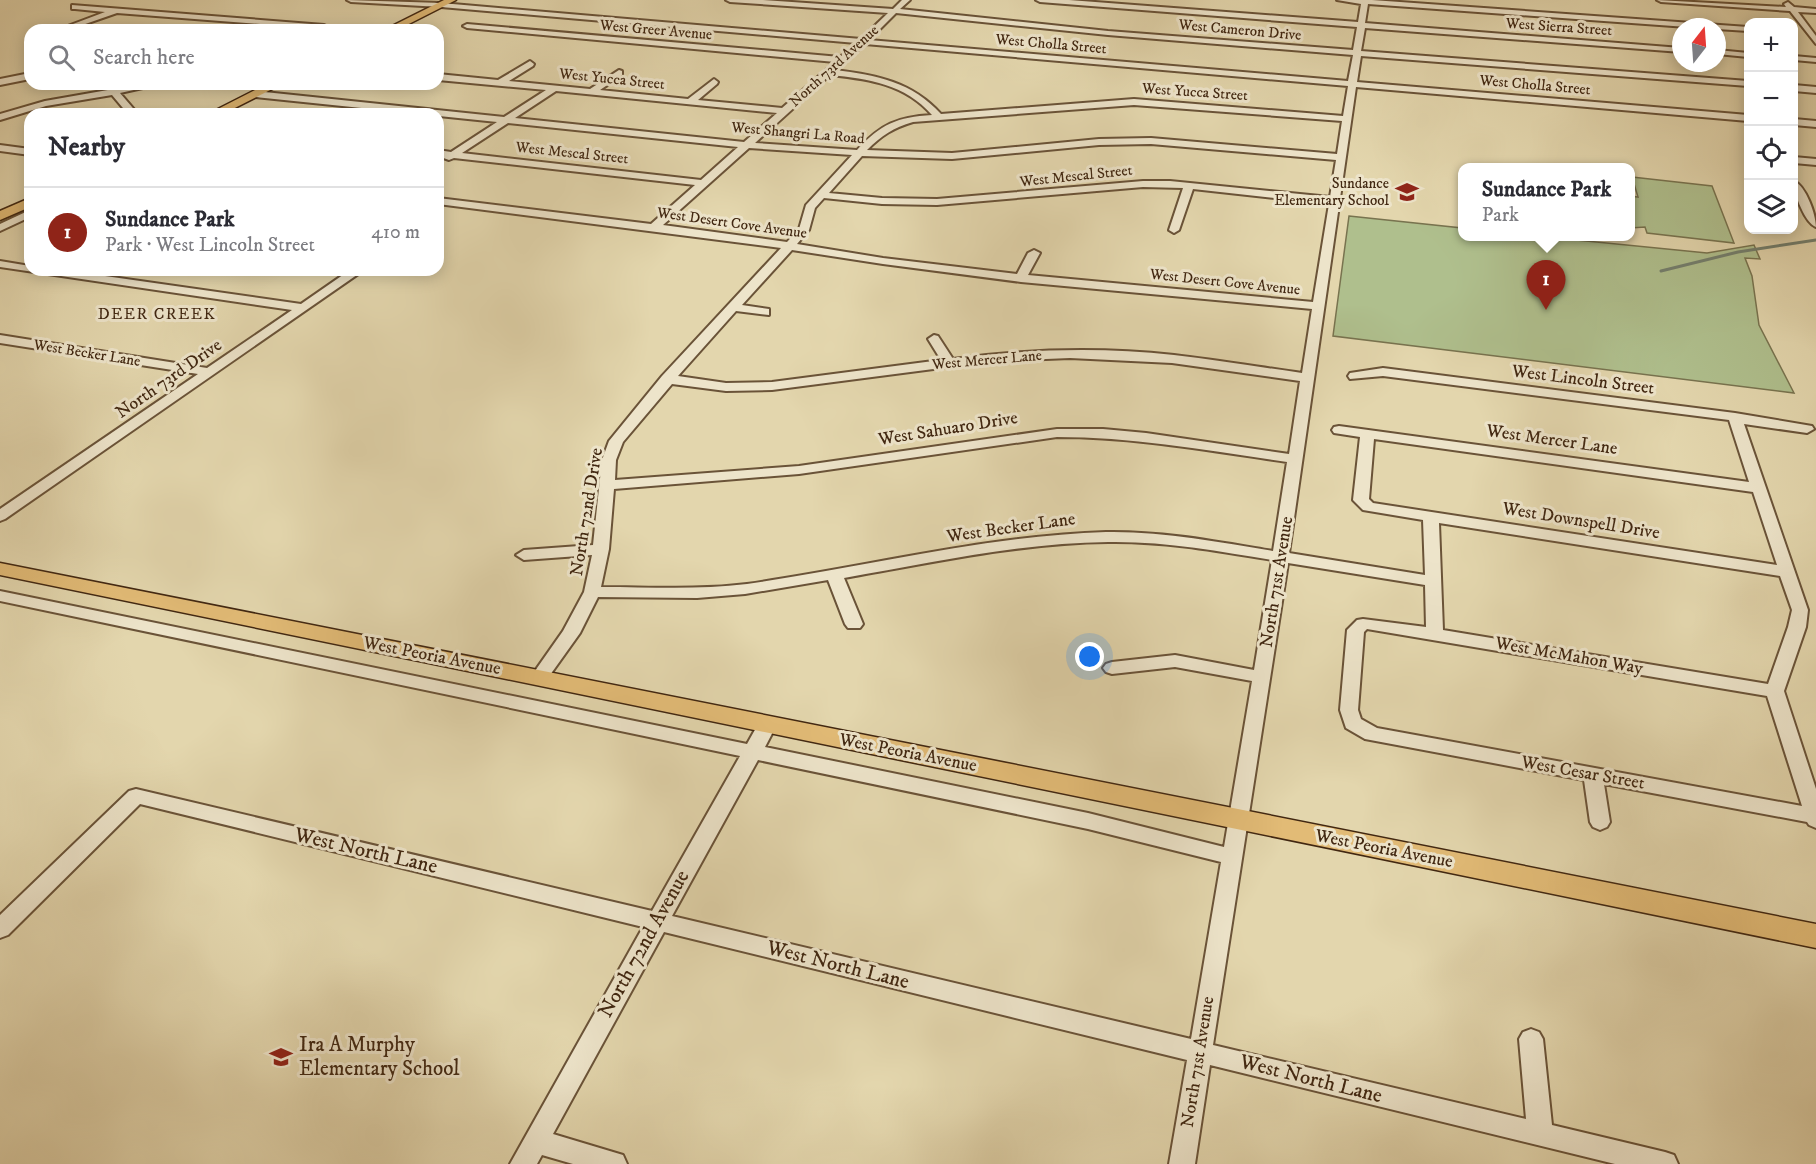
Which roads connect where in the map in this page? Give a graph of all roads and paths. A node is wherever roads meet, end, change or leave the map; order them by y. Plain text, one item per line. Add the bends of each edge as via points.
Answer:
1 (351, 0) edge
2 (451, 0) edge
3 (730, 0) edge
4 (906, 0) edge
5 (1040, 0) edge
6 (1341, 0) edge
7 (1661, 0) edge
8 (1785, 0) edge
9 (383, 1) edge
10 (1365, 1) edge
11 (135, 3) dead end
12 (510, 4) dead end
13 (441, 5) junction
14 (75, 6) dead end
15 (118, 9) junction
16 (1792, 9) junction
17 (496, 11) junction
18 (894, 11) junction
19 (1816, 11) edge
20 (77, 24) edge
21 (270, 24) edge
22 (401, 24) edge
23 (1362, 26) junction
24 (1744, 29) edge
25 (1798, 32) edge
26 (1813, 34) edge
27 (1816, 42) edge
28 (861, 43) junction
29 (1672, 49) edge
30 (1357, 53) junction
31 (1726, 53) edge
32 (1744, 55) edge
33 (1798, 58) edge
34 (842, 60) junction
35 (1816, 60) edge
36 (530, 64) dead end
37 (828, 72) junction
38 (619, 73) dead end
39 (24, 77) edge
40 (444, 78) edge
41 (0, 82) edge
42 (714, 82) dead end
43 (500, 83) junction
44 (919, 83) dead end
45 (1351, 84) junction
46 (1744, 84) edge
47 (904, 87) junction
48 (555, 88) junction
49 (1798, 88) edge
50 (125, 90) edge
51 (263, 90) edge
52 (1816, 90) edge
53 (114, 92) junction
54 (592, 92) junction
55 (255, 94) junction
56 (690, 102) junction
57 (31, 108) edge
58 (128, 108) edge
59 (226, 108) edge
60 (391, 108) edge
61 (24, 110) edge
62 (784, 111) junction
63 (444, 114) edge
64 (938, 116) junction
65 (0, 117) edge
66 (1744, 118) edge
67 (1346, 119) junction
68 (507, 120) junction
69 (1798, 122) edge
70 (1816, 124) edge
71 (746, 145) junction
72 (0, 148) edge
73 (24, 151) edge
74 (860, 153) junction
75 (444, 154) edge
76 (452, 155) junction
77 (1339, 157) junction
78 (444, 160) edge
79 (1798, 160) edge
80 (1816, 162) edge
81 (703, 183) junction
82 (1189, 186) junction
83 (1798, 191) edge
84 (820, 195) junction
85 (1334, 201) junction
86 (444, 202) edge
87 (456, 203) junction
88 (24, 208) edge
89 (24, 210) edge
90 (444, 211) edge
91 (0, 216) edge
92 (1816, 224) edge
93 (654, 227) junction
94 (0, 228) edge
95 (1174, 230) dead end
96 (789, 245) junction
97 (1034, 253) dead end
98 (0, 264) edge
99 (24, 268) edge
100 (81, 276) edge
101 (349, 276) edge
102 (1021, 278) junction
103 (1318, 306) junction
104 (733, 307) junction
105 (304, 308) junction
106 (765, 312) dead end
107 (0, 339) edge
108 (934, 339) dead end
109 (949, 362) junction
110 (210, 372) junction
111 (1355, 376) dead end
112 (1306, 378) junction
113 (667, 379) junction
114 (1735, 417) junction
115 (1807, 429) dead end
116 (1339, 430) dead end
117 (1367, 434) junction
118 (1294, 459) junction
119 (607, 485) junction
120 (1759, 488) junction
121 (0, 516) edge
122 (1431, 517) junction
123 (601, 549) junction
124 (524, 555) dead end
125 (1281, 555) junction
126 (0, 569) edge
127 (1788, 572) junction
128 (835, 576) junction
129 (1433, 581) junction
130 (592, 592) junction
131 (0, 596) edge
132 (854, 624) dead end
133 (1435, 634) junction
134 (1112, 668) dead end
135 (1262, 677) junction
136 (539, 678) junction
137 (1775, 691) junction
138 (1353, 723) joint
139 (768, 724) junction
140 (752, 751) junction
141 (1593, 774) junction
142 (1815, 818) edge
143 (1238, 820) junction
144 (1600, 822) dead end
145 (1232, 857) junction
146 (656, 921) junction
147 (0, 929) edge
148 (1816, 936) edge
149 (1531, 1039) dead end
150 (1199, 1052) junction
151 (1540, 1135) junction
152 (535, 1141) junction
153 (523, 1164) edge
154 (614, 1164) edge
155 (1182, 1164) edge
156 (1665, 1164) edge

1 - 9 street, West Cholla Street
2 - 13 main road
3 - 18 street, West Cameron Drive
4 - 18 street, North 73rd Avenue
5 - 23 street, West Sierra Street
6 - 10 street
7 - 16 street
8 - 16 street
9 - 13 street, West Cholla Street
10 - 23 street, North 71st Avenue
10 - 24 street
11 - 15 street
12 - 17 street
13 - 17 street, West Cholla Street
13 - 22 main road
14 - 15 street
15 - 20 street
15 - 21 street
16 - 19 street
16 - 26 street
17 - 28 street, West Cholla Street
17 - 34 street, West Greer Avenue via 467,26
18 - 28 street, North 73rd Avenue
18 - 30 street, West Cameron Drive
23 - 29 street, West Sierra Street
23 - 30 street, North 71st Avenue
25 - 26 street
26 - 27 street
28 - 34 street, North 73rd Avenue
28 - 45 street, West Cholla Street
30 - 45 street, North 71st Avenue
30 - 46 street, West Cameron Drive
31 - 32 street
33 - 35 street
34 - 37 street, North 73rd Avenue
36 - 43 street
37 - 47 street
37 - 62 street, North 73rd Avenue
38 - 54 street
39 - 41 street
40 - 43 street, West Yucca Street
42 - 56 street
43 - 48 street, West Yucca Street
44 - 47 street
45 - 66 street, West Cholla Street
45 - 67 street, North 71st Avenue
47 - 64 street via 926,101
48 - 54 street, West Yucca Street
48 - 68 street
49 - 52 street
50 - 53 street
51 - 55 main road
53 - 57 street
53 - 58 street
54 - 56 street, West Yucca Street
55 - 59 main road
55 - 60 street, West Shangri La Road
56 - 62 street, West Yucca Street
61 - 65 street
62 - 71 street, North 73rd Avenue
63 - 68 street, West Shangri La Road
64 - 67 street, West Yucca Street via 1037,103 1134,102
64 - 74 street, North 72nd Drive via 889,126
67 - 77 street, North 71st Avenue
68 - 71 street, West Shangri La Road
68 - 76 street
69 - 70 street
71 - 74 street, West Shangri La Road
71 - 81 street, North 73rd Avenue
72 - 73 street
74 - 77 street, West Shangri La Road via 944,156 1151,141
74 - 84 street, North 72nd Drive
75 - 76 street, West Mescal Street
76 - 78 street
76 - 81 street, West Mescal Street
77 - 85 street, North 71st Avenue
79 - 80 street
81 - 93 street, North 73rd Avenue
82 - 84 street, West Mescal Street via 1143,184 937,202
82 - 85 street, West Mescal Street
82 - 95 street
83 - 92 street
84 - 96 street, North 72nd Drive via 810,207 804,230
85 - 103 street, North 71st Avenue
86 - 87 street, West Desert Cove Avenue
87 - 90 street
87 - 93 street, West Desert Cove Avenue
88 - 91 main road
89 - 94 street
93 - 96 street, West Desert Cove Avenue
96 - 102 street, West Desert Cove Avenue
96 - 104 street, North 72nd Drive
97 - 102 street
98 - 99 street
100 - 105 street
101 - 105 street, North 73rd Drive
102 - 103 street, West Desert Cove Avenue
103 - 112 street, North 71st Avenue
104 - 106 street
104 - 113 street, North 72nd Drive
105 - 110 street, North 73rd Drive
107 - 110 street, West Becker Lane
108 - 109 street
109 - 112 street, West Mercer Lane via 1044,354 1110,355 1172,359
109 - 113 street, West Mercer Lane via 772,386 726,387
110 - 121 street, North 73rd Drive
111 - 114 street, West Lincoln Street via 1383,372
112 - 118 street, North 71st Avenue
113 - 119 street, North 72nd Drive via 616,441 609,460
114 - 115 street, West Lincoln Street
114 - 120 street
116 - 117 street, West Mercer Lane
117 - 120 street, West Mercer Lane
117 - 122 street, West Downspell Drive via 1361,500 1368,507
118 - 119 street, West Sahuaro Drive via 1146,437 1057,433 799,470
118 - 125 street, North 71st Avenue
119 - 123 street, North 72nd Drive
120 - 127 street
122 - 127 street, West Downspell Drive
122 - 129 street
123 - 124 street
123 - 130 street, North 72nd Drive
125 - 128 street, West Becker Lane via 1196,543 1108,537 1025,543
125 - 129 street, West Becker Lane
125 - 135 street, North 71st Avenue
126 - 136 main road, West Peoria Avenue
127 - 137 street via 1800,609
128 - 130 street, West Becker Lane via 721,591
128 - 132 street
129 - 133 street
130 - 136 street, North 72nd Drive via 571,633
131 - 140 street, West Peoria Avenue
133 - 137 street, West McMahon Way
133 - 138 street, West McMahon Way via 1363,624 1356,630 1349,710
134 - 135 street via 1175,661
135 - 143 street, North 71st Avenue
136 - 139 main road, West Peoria Avenue
137 - 142 street
138 - 141 street, West Cesar Street via 1372,734
139 - 140 street, North 72nd Avenue
139 - 143 main road, West Peoria Avenue
140 - 145 street, West Peoria Avenue via 1088,821
140 - 146 street, North 72nd Avenue
141 - 142 street, West Cesar Street
141 - 144 street
143 - 145 street, North 71st Avenue
143 - 148 main road, West Peoria Avenue
145 - 150 street, North 71st Avenue
146 - 147 street, West North Lane via 136,796
146 - 150 street, West North Lane
146 - 152 street, North 72nd Avenue
149 - 151 street
150 - 151 street, West North Lane
150 - 155 street, North 71st Avenue
151 - 156 street, West North Lane
152 - 153 street, North 72nd Avenue
152 - 154 street

